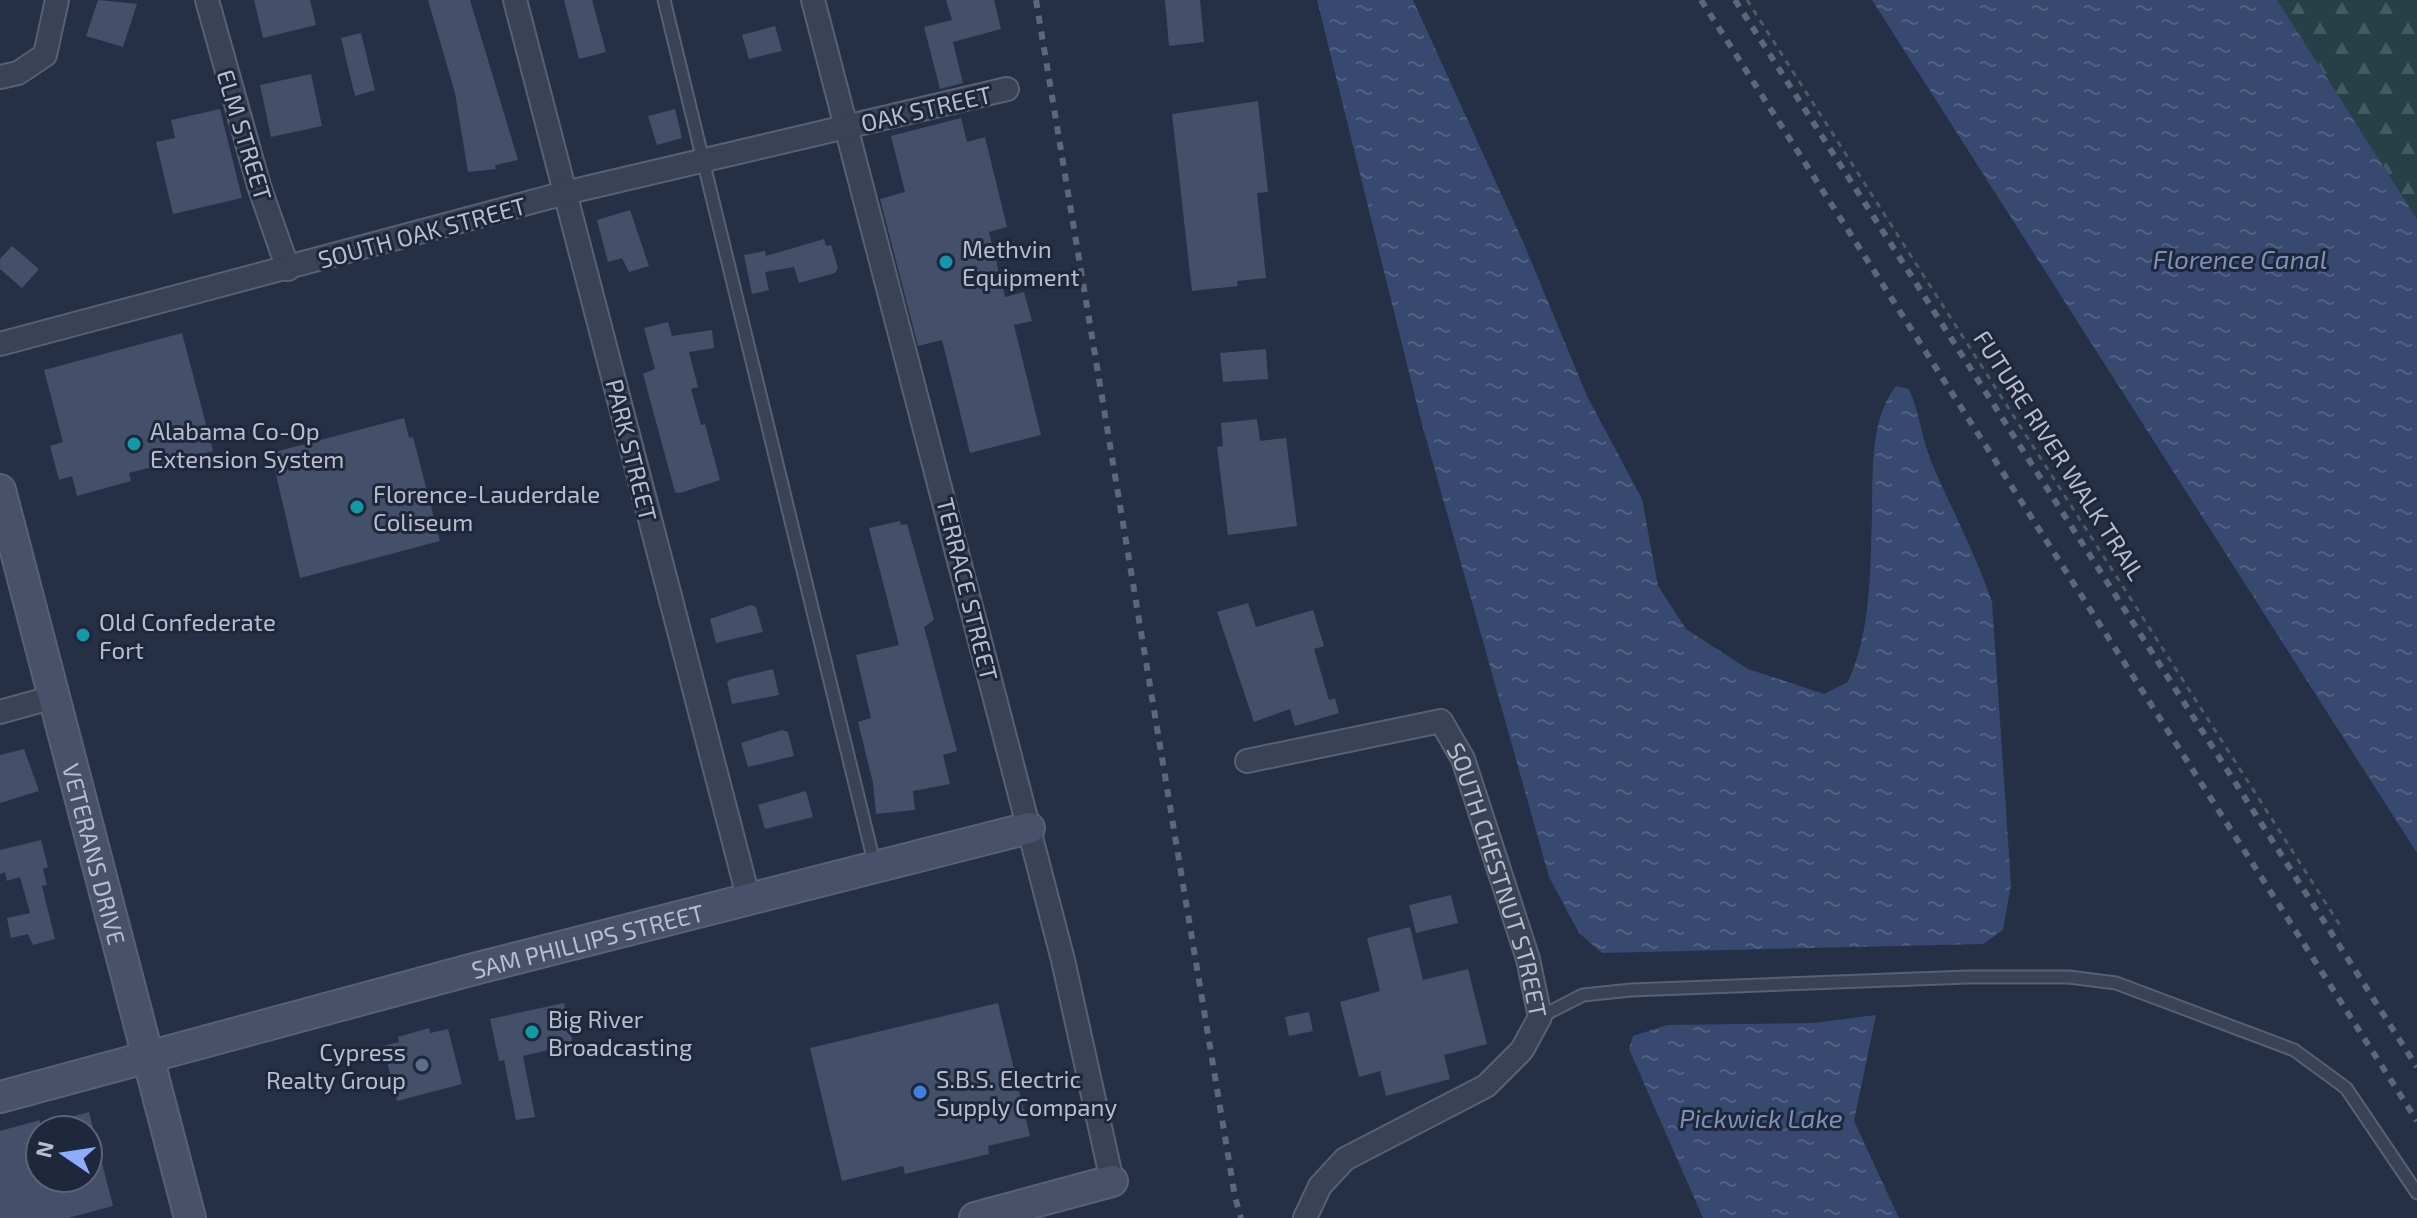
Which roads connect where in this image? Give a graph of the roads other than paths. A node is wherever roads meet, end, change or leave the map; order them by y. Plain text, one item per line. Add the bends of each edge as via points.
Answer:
1 (57, 0) edge
2 (207, 0) edge
3 (515, 0) edge
4 (664, 0) edge
5 (813, 0) edge
6 (0, 77) edge
7 (1007, 89) dead end
8 (845, 127) junction
9 (705, 158) junction
10 (565, 193) junction
11 (288, 269) junction
12 (0, 344) edge
13 (0, 490) edge
14 (54, 697) junction
15 (0, 712) edge
16 (1247, 761) dead end
17 (1029, 828) junction
18 (875, 867) junction
19 (749, 900) junction
20 (1540, 1017) junction
21 (148, 1057) junction
22 (0, 1097) edge
23 (1112, 1181) joint
24 (2417, 1193) edge
25 (190, 1218) edge
26 (975, 1218) edge
27 (1305, 1218) edge

1 - 6 street via 45,55 18,73
2 - 11 street, ELM STREET
3 - 10 street, PARK STREET
4 - 9 lane
5 - 8 street, TERRACE STREET
7 - 8 street, OAK STREET
8 - 9 street, SOUTH OAK STREET
8 - 17 street, TERRACE STREET
9 - 10 street, SOUTH OAK STREET
9 - 18 lane
10 - 11 street, SOUTH OAK STREET
10 - 19 street, PARK STREET
11 - 12 street, SOUTH OAK STREET
13 - 14 street, VETERANS DRIVE
14 - 15 street
14 - 21 street, VETERANS DRIVE
16 - 20 street, SOUTH CHESTNUT STREET via 1441,721 1463,759 1528,959
17 - 18 street, SAM PHILLIPS STREET
17 - 23 street, TERRACE STREET
18 - 19 street, SAM PHILLIPS STREET
19 - 21 street, SAM PHILLIPS STREET
20 - 24 lane via 1583,995 1631,990 1951,977 2069,977 2116,983 2294,1050 2346,1088
20 - 27 street, SOUTH CHESTNUT STREET via 1522,1050 1486,1086 1345,1159 1320,1186
21 - 22 street
21 - 25 street, VETERANS DRIVE
23 - 26 street

